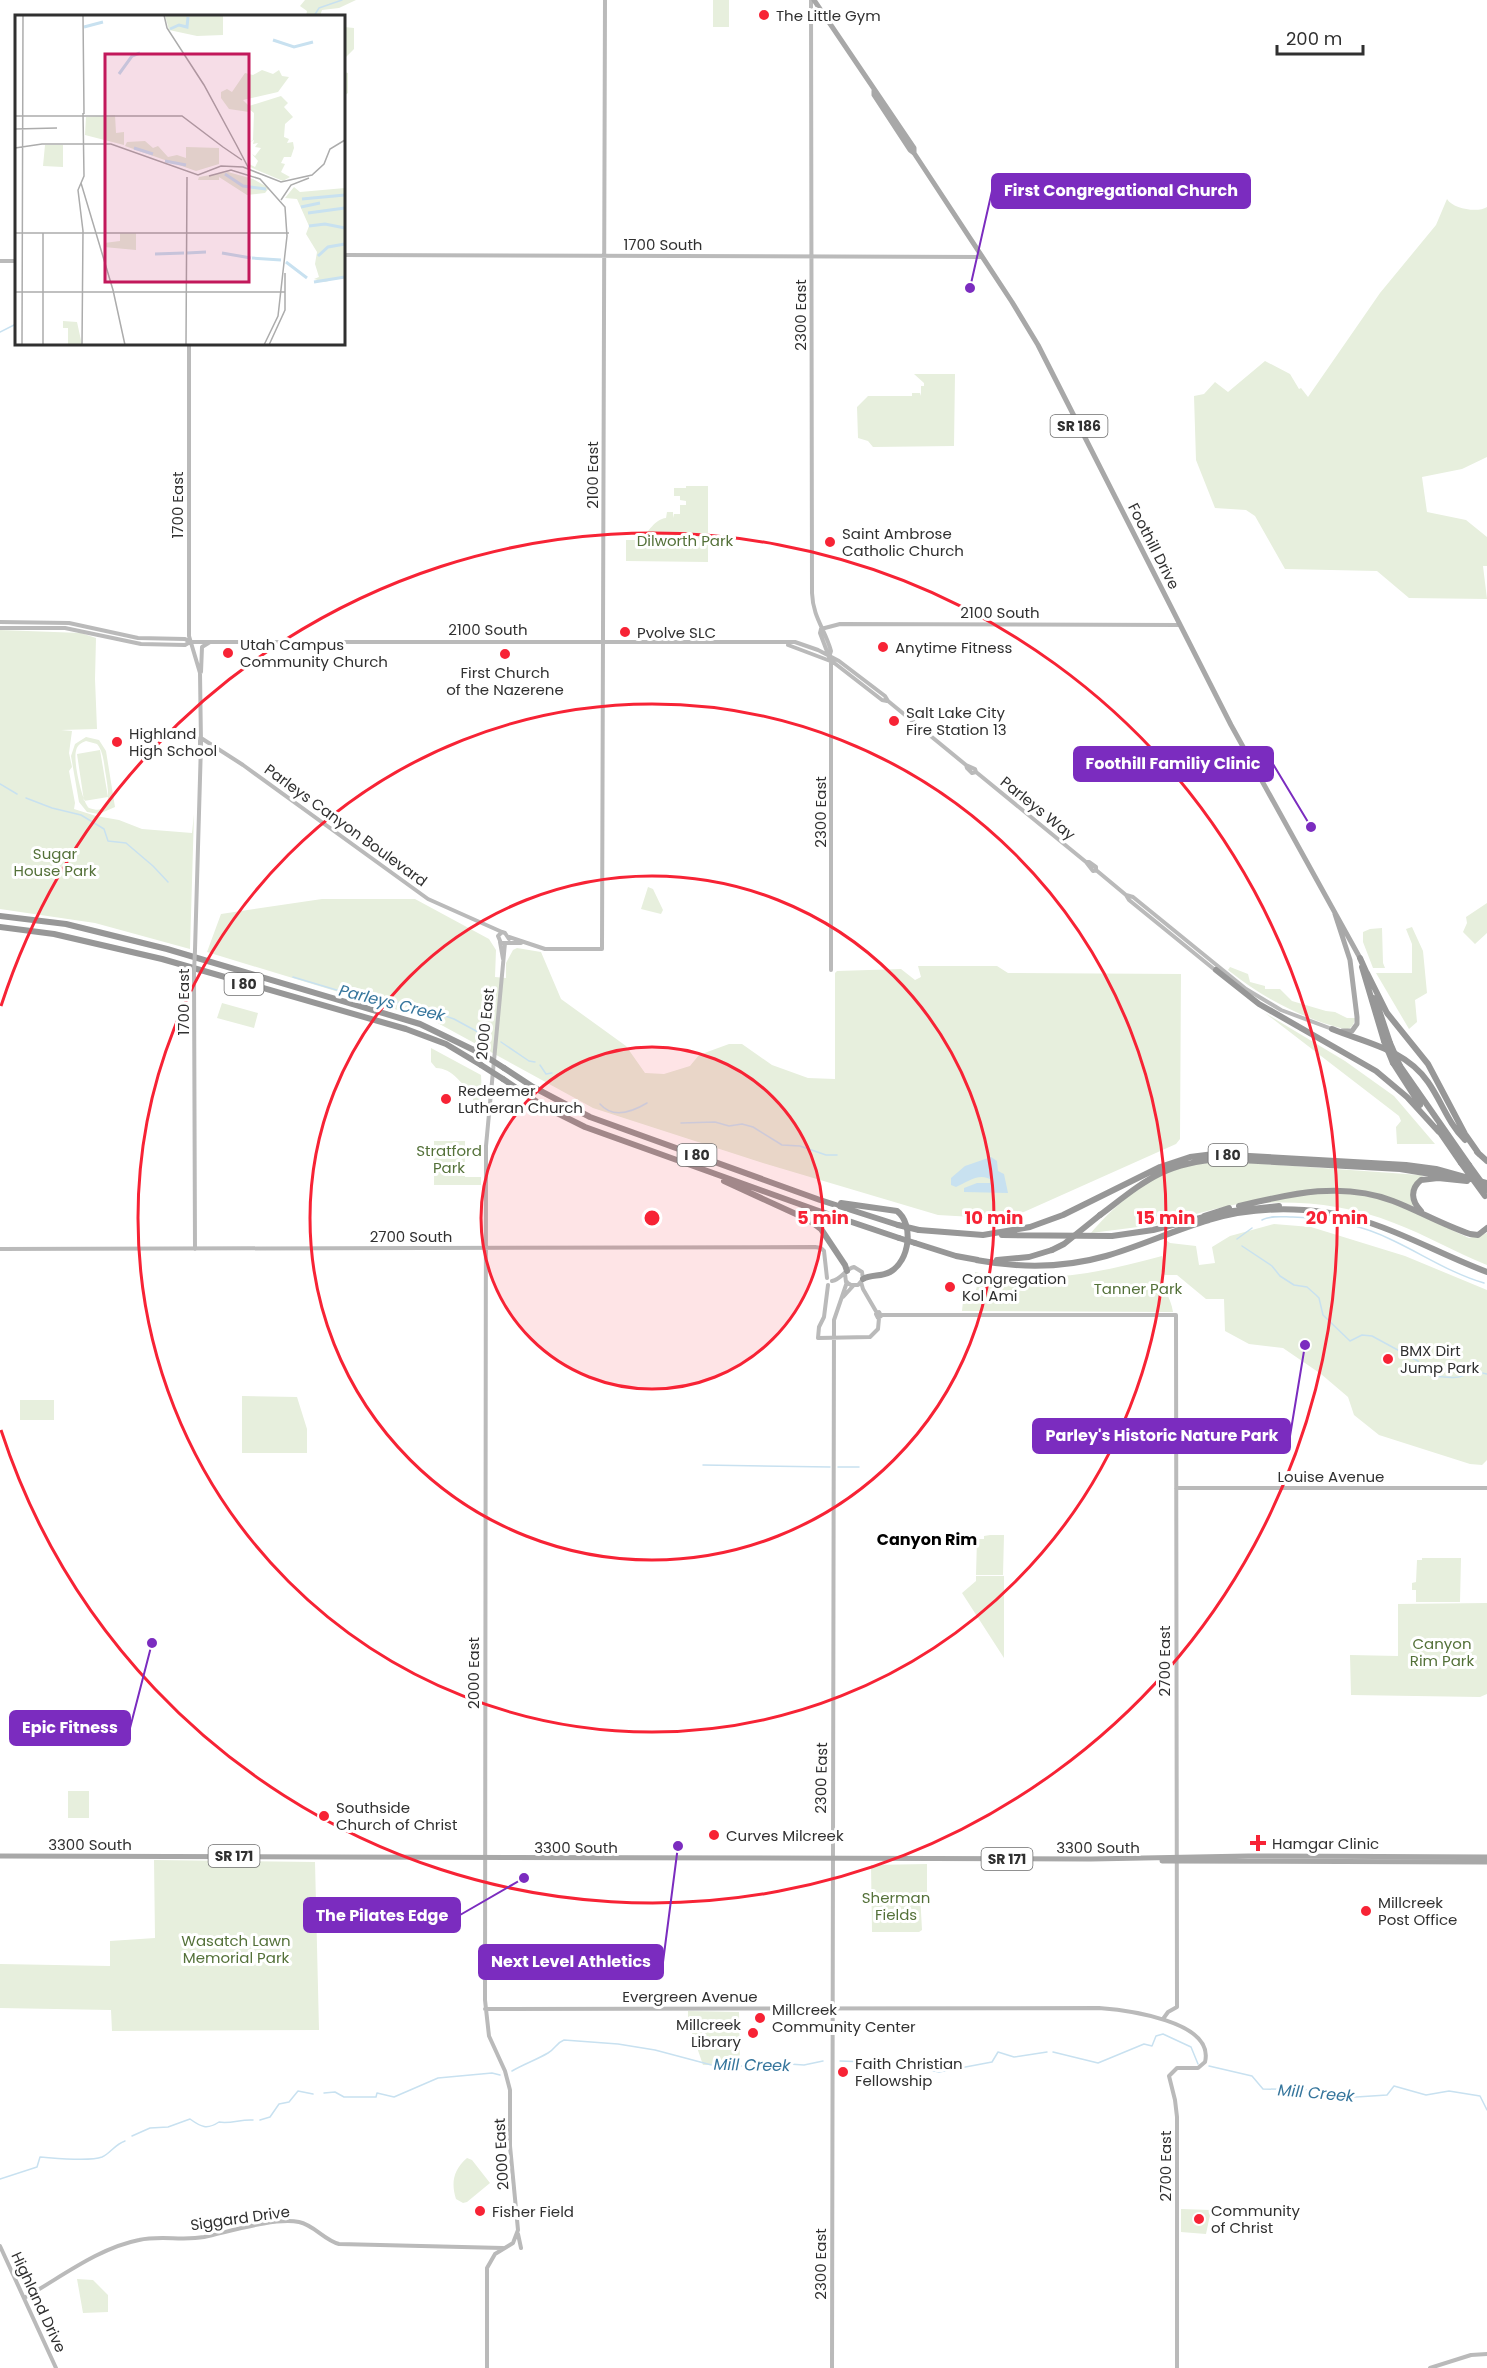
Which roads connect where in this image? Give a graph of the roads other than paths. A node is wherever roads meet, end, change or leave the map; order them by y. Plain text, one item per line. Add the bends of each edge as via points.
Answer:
1 (605, 0) edge
2 (813, 0) edge
3 (826, 17) junction
4 (812, 21) junction
5 (345, 255) edge
6 (604, 256) junction
7 (812, 257) junction
8 (983, 257) junction
9 (189, 345) edge
10 (0, 622) edge
11 (1180, 625) junction
12 (0, 628) edge
13 (821, 629) junction
14 (211, 641) junction
15 (604, 641) junction
16 (190, 642) junction
17 (787, 644) junction
18 (829, 655) junction
19 (832, 662) junction
20 (200, 676) junction
21 (888, 701) junction
22 (200, 738) junction
23 (1334, 909) junction
24 (0, 914) edge
25 (482, 924) junction
26 (0, 927) edge
27 (502, 932) junction
28 (498, 937) junction
29 (505, 941) junction
30 (1360, 958) junction
31 (1217, 969) junction
32 (831, 970) dead end
33 (1367, 973) junction
34 (1332, 1029) junction
35 (1387, 1042) junction
36 (1435, 1094) junction
37 (1439, 1132) junction
38 (1479, 1154) junction
39 (1462, 1155) junction
40 (1487, 1161) edge
41 (696, 1167) junction
42 (1467, 1181) junction
43 (1487, 1183) edge
44 (1487, 1194) edge
45 (820, 1200) junction
46 (1435, 1219) junction
47 (1193, 1220) junction
48 (1487, 1228) edge
49 (983, 1235) junction
50 (486, 1248) junction
51 (0, 1249) edge
52 (195, 1249) junction
53 (976, 1260) junction
54 (1487, 1270) edge
55 (846, 1272) junction
56 (827, 1278) junction
57 (835, 1280) junction
58 (862, 1281) junction
59 (846, 1282) junction
60 (828, 1285) junction
61 (854, 1286) junction
62 (842, 1297) junction
63 (867, 1297) junction
64 (879, 1315) junction
65 (833, 1338) junction
66 (1176, 1488) junction
67 (1487, 1488) edge
68 (0, 1857) edge
69 (1487, 1857) edge
70 (486, 1859) junction
71 (832, 1859) junction
72 (1177, 1860) junction
73 (1487, 1862) edge
74 (832, 2008) junction
75 (485, 2009) junction
76 (1163, 2019) junction
77 (518, 2233) junction
78 (0, 2246) edge
79 (504, 2248) junction
80 (521, 2248) dead end
81 (24, 2298) junction
82 (1487, 2354) edge
83 (56, 2368) edge
84 (487, 2368) edge
85 (832, 2368) edge
86 (1177, 2368) edge
87 (1430, 2368) edge

1 - 6 street, 2100 East
2 - 3 main road, Foothill Drive / SR 186
2 - 4 street, 2300 East
3 - 4 main road
3 - 8 main road, Foothill Drive / SR 186
4 - 7 street, 2300 East
5 - 6 street, 1700 South
6 - 7 street, 1700 South
6 - 15 street, 2100 East
7 - 8 street, 1700 South
7 - 13 street, 2300 East via 812,589 813,609
8 - 11 main road, Foothill Drive / SR 186 via 1038,345
9 - 16 street, 1700 East
10 - 16 street, 2100 South via 69,623 138,638
11 - 13 street, 2100 South via 837,624
11 - 23 main road, Foothill Drive / SR 186 via 1236,735
12 - 16 street, 2100 South via 70,629 146,645
13 - 18 street, 2300 East
14 - 15 street, 2100 South
14 - 16 street, 2100 South
14 - 20 street via 202,647
15 - 17 street, 2100 South
15 - 29 street, 2100 East via 602,949 548,949
16 - 20 street, 1700 East
17 - 18 street, 2100 South via 795,642
17 - 19 street, 2100 South
18 - 19 street, 2300 East
18 - 21 street, Parleys Way
19 - 21 street, Parleys Way
19 - 32 street, 2300 East
20 - 22 street, 1700 East
21 - 31 street, Parleys Way
22 - 25 street, Parleys Canyon Boulevard via 428,899
22 - 52 street, 1700 East, bridge via 194,972
23 - 30 main road, Foothill Drive / SR 186
23 - 34 main road via 1350,960 1357,1024 1352,1031
24 - 45 highway, I 80, bridge via 98,931 167,949 420,1024 482,1054 533,1088 590,1117
25 - 27 street, Parleys Canyon Boulevard
25 - 28 street, Parleys Canyon Boulevard
26 - 41 highway, I 80, bridge via 75,938 162,959 406,1029 446,1044 543,1106 585,1127
27 - 28 street
27 - 29 street, Parleys Canyon Boulevard via 507,934
28 - 29 street, 2000 East
29 - 50 street, 2000 East via 486,1146
30 - 33 highway
30 - 35 highway
31 - 34 street, Parleys Way via 1281,1010
31 - 37 highway via 1260,1004 1376,1071
33 - 35 highway
33 - 38 highway via 1387,1013 1428,1064
34 - 36 highway via 1407,1059
35 - 37 highway, bridge via 1406,1086
35 - 39 highway, bridge
36 - 38 highway via 1454,1129
36 - 39 highway
37 - 44 highway, bridge
38 - 40 highway
39 - 44 highway, bridge
41 - 53 highway, I 80, bridge via 899,1238
41 - 55 highway via 809,1220 821,1229
42 - 44 highway, I 80
42 - 46 highway via 1427,1178 1416,1184 1415,1203
42 - 53 highway, I 80, bridge via 1400,1169 1200,1160 1162,1172 1052,1250 1015,1260
43 - 49 highway, I 80 via 1406,1165 1214,1154 1160,1167 1030,1227
45 - 49 highway, I 80, bridge via 919,1230
45 - 58 highway via 887,1208 903,1215 908,1238 899,1264 888,1273
46 - 47 highway via 1391,1200 1324,1190 1292,1193
46 - 48 highway via 1470,1234 1478,1235
47 - 49 highway via 1112,1236
47 - 54 highway via 1266,1206 1348,1212 1396,1227
50 - 52 street, 2700 South
50 - 56 street, 2700 South via 821,1248
50 - 70 street, 2000 East
51 - 52 street, 2700 South
53 - 54 highway via 1028,1266 1085,1260 1211,1219 1303,1209 1368,1221
55 - 57 street
55 - 58 street via 859,1269
55 - 59 street
56 - 57 street
56 - 60 street
57 - 59 street
57 - 60 street
58 - 61 street
58 - 63 street
59 - 61 street
59 - 62 street, 2300 East
60 - 65 street via 818,1338
61 - 62 street, 2300 East
61 - 63 street
62 - 65 street, 2300 East via 834,1315
63 - 64 street
64 - 65 street via 878,1329 870,1337
64 - 66 street, 2700 East via 1176,1315
65 - 71 street, 2300 East
66 - 67 street, Louise Avenue
66 - 72 street, 2700 East
68 - 70 main road, 3300 South / SR 171
69 - 72 main road, 3300 South / SR 171
70 - 71 main road, 3300 South / SR 171
70 - 75 street, 2000 East
71 - 72 main road, 3300 South / SR 171
71 - 74 street, 2300 East
72 - 73 main road, 3300 South / SR 171
72 - 76 street, 2700 East via 1177,2007
74 - 75 street, Evergreen Avenue
74 - 76 street, Evergreen Avenue via 1095,2007
74 - 85 street, 2300 East
75 - 77 street, 2000 East via 489,2036 510,2090 510,2146
76 - 86 street, 2700 East via 1198,2037 1205,2047 1206,2060 1198,2068 1177,2068 1169,2076 1177,2117
77 - 79 street via 513,2243
77 - 80 street, 2000 East
78 - 81 street, Highland Drive
79 - 81 street, Siggard Drive via 339,2244 306,2224 291,2221 204,2237 133,2241 90,2260
79 - 84 street via 492,2258 487,2271
81 - 83 street, Highland Drive
82 - 87 street

